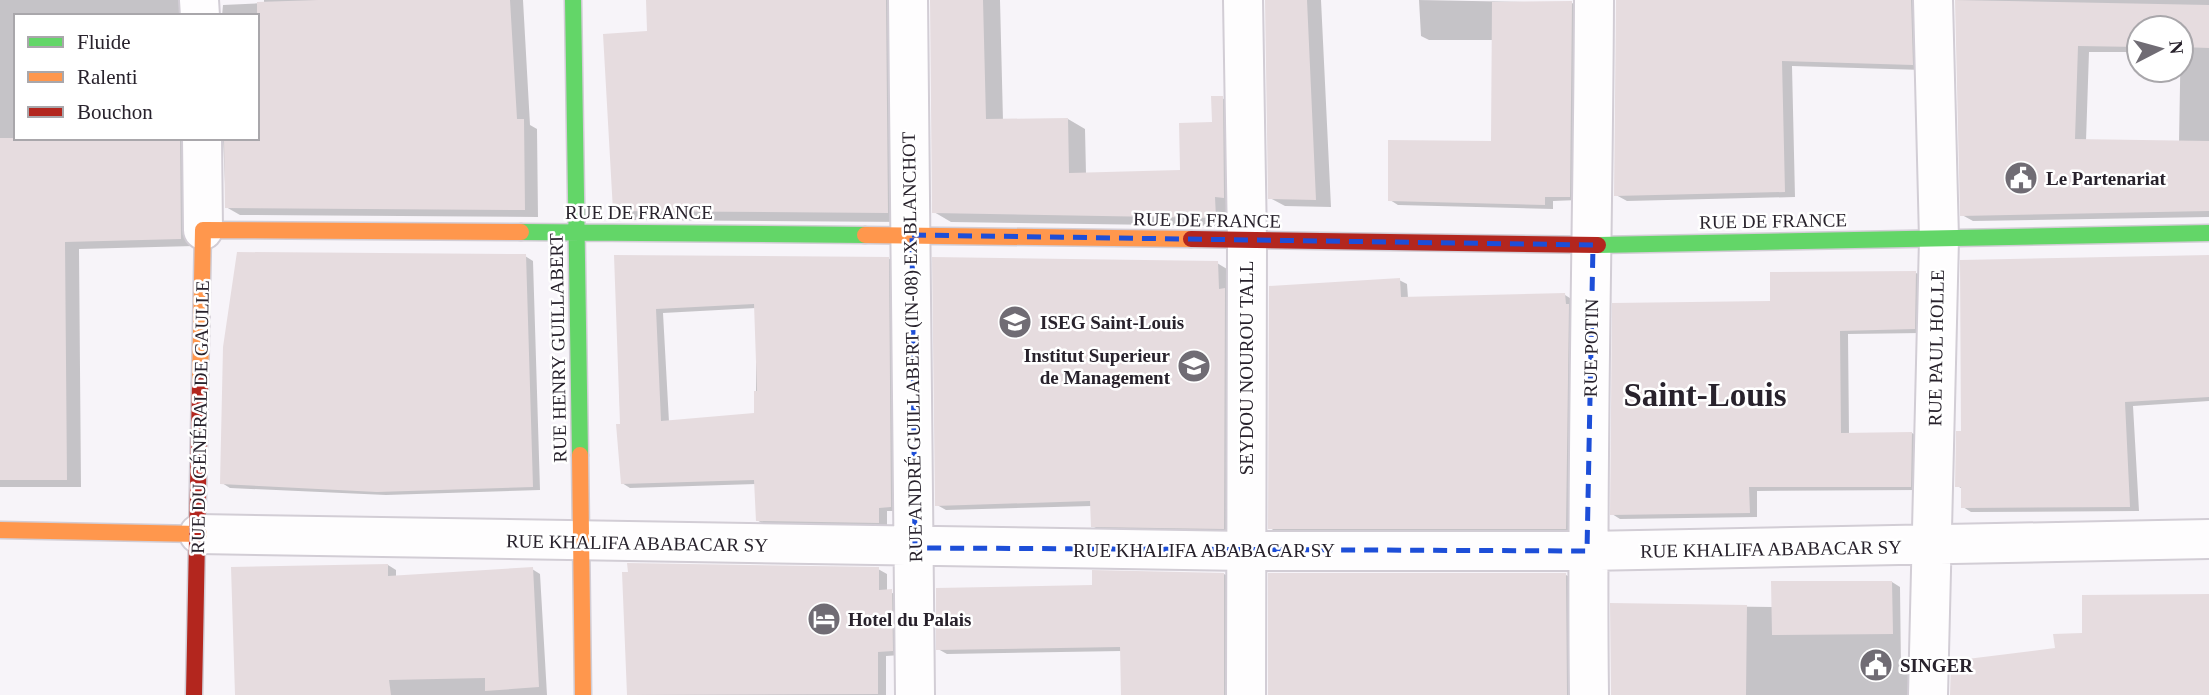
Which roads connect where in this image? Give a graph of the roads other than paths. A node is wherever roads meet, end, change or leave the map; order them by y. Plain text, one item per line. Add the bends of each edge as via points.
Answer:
1 (573, 0) edge
2 (908, 0) edge
3 (1243, 0) edge
4 (1594, 0) edge
5 (1933, 0) edge
6 (202, 140) edge
7 (203, 230) junction
8 (577, 232) junction
9 (2209, 233) edge
10 (912, 235) junction
11 (1939, 239) junction
12 (1247, 242) junction
13 (1593, 245) junction
14 (0, 530) edge
15 (199, 534) junction
16 (2209, 539) edge
17 (581, 542) junction
18 (1931, 546) junction
19 (915, 548) junction
20 (1245, 551) junction
21 (1587, 551) junction
22 (194, 695) edge
23 (583, 695) edge
24 (915, 695) edge
25 (1246, 695) edge
26 (1589, 695) edge
27 (1928, 695) edge

1 - 8 street, RUE HENRY GUILLABERT
2 - 10 street, RUE ANDRÉ GUILLABERT (IN-08) EX BLANCHOT
3 - 12 street, SEYDOU NOUROU TALL
4 - 13 street, RUE POTIN
5 - 11 street, RUE PAUL HOLLE
6 - 7 street, RUE DU GÉNÉRAL DE GAULLE
7 - 8 street, RUE DE FRANCE
7 - 15 street, RUE DU GÉNÉRAL DE GAULLE
8 - 10 street, RUE DE FRANCE
8 - 17 street, RUE HENRY GUILLABERT
9 - 11 street, RUE DE FRANCE
10 - 12 street, RUE DE FRANCE
10 - 19 street, RUE ANDRÉ GUILLABERT (IN-08) EX BLANCHOT
11 - 13 street, RUE DE FRANCE
11 - 18 street, RUE PAUL HOLLE
12 - 13 street, RUE DE FRANCE
12 - 20 street, SEYDOU NOUROU TALL
13 - 21 street, RUE POTIN
14 - 15 street
15 - 17 street, RUE KHALIFA ABABACAR SY
15 - 22 street, RUE DU GÉNÉRAL DE GAULLE
16 - 18 street, RUE KHALIFA ABABACAR SY
17 - 19 street, RUE KHALIFA ABABACAR SY
17 - 23 street, RUE HENRY GUILLABERT
18 - 21 street, RUE KHALIFA ABABACAR SY
18 - 27 street, RUE PAUL HOLLE
19 - 20 street, RUE KHALIFA ABABACAR SY
19 - 24 street, RUE ANDRÉ GUILLABERT (IN-08) EX BLANCHOT
20 - 21 street, RUE KHALIFA ABABACAR SY
20 - 25 street, SEYDOU NOUROU TALL
21 - 26 street, RUE POTIN

